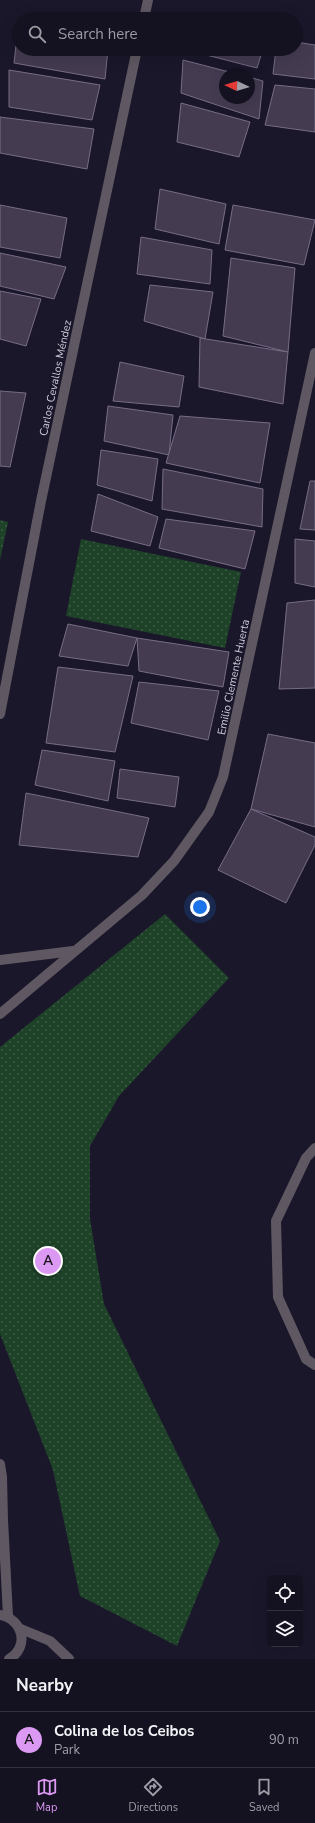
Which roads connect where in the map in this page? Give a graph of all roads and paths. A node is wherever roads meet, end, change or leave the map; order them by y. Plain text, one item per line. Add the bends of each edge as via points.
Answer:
1 (148, 0) edge
2 (145, 12) edge
3 (136, 56) edge
4 (315, 353) edge
5 (0, 714) edge
6 (73, 951) junction
7 (0, 960) edge
8 (0, 1014) edge
9 (315, 1148) edge
10 (315, 1365) edge
11 (0, 1464) edge
12 (4, 1615) edge
13 (21, 1629) junction
14 (15, 1658) edge
15 (69, 1659) edge

1 - 2 street
3 - 5 street, Carlos Cevallos Méndez via 42,493
4 - 6 street, Emilio Clemente Huerta via 223,777 209,812 174,861 142,895
6 - 7 street, Emilio Clemente Huerta
6 - 8 street, Emilio Clemente Huerta
9 - 10 street via 306,1158 276,1221 278,1297 306,1359
11 - 12 street
12 - 13 street via 16,1621
13 - 14 street via 22,1639
13 - 15 street via 50,1641

